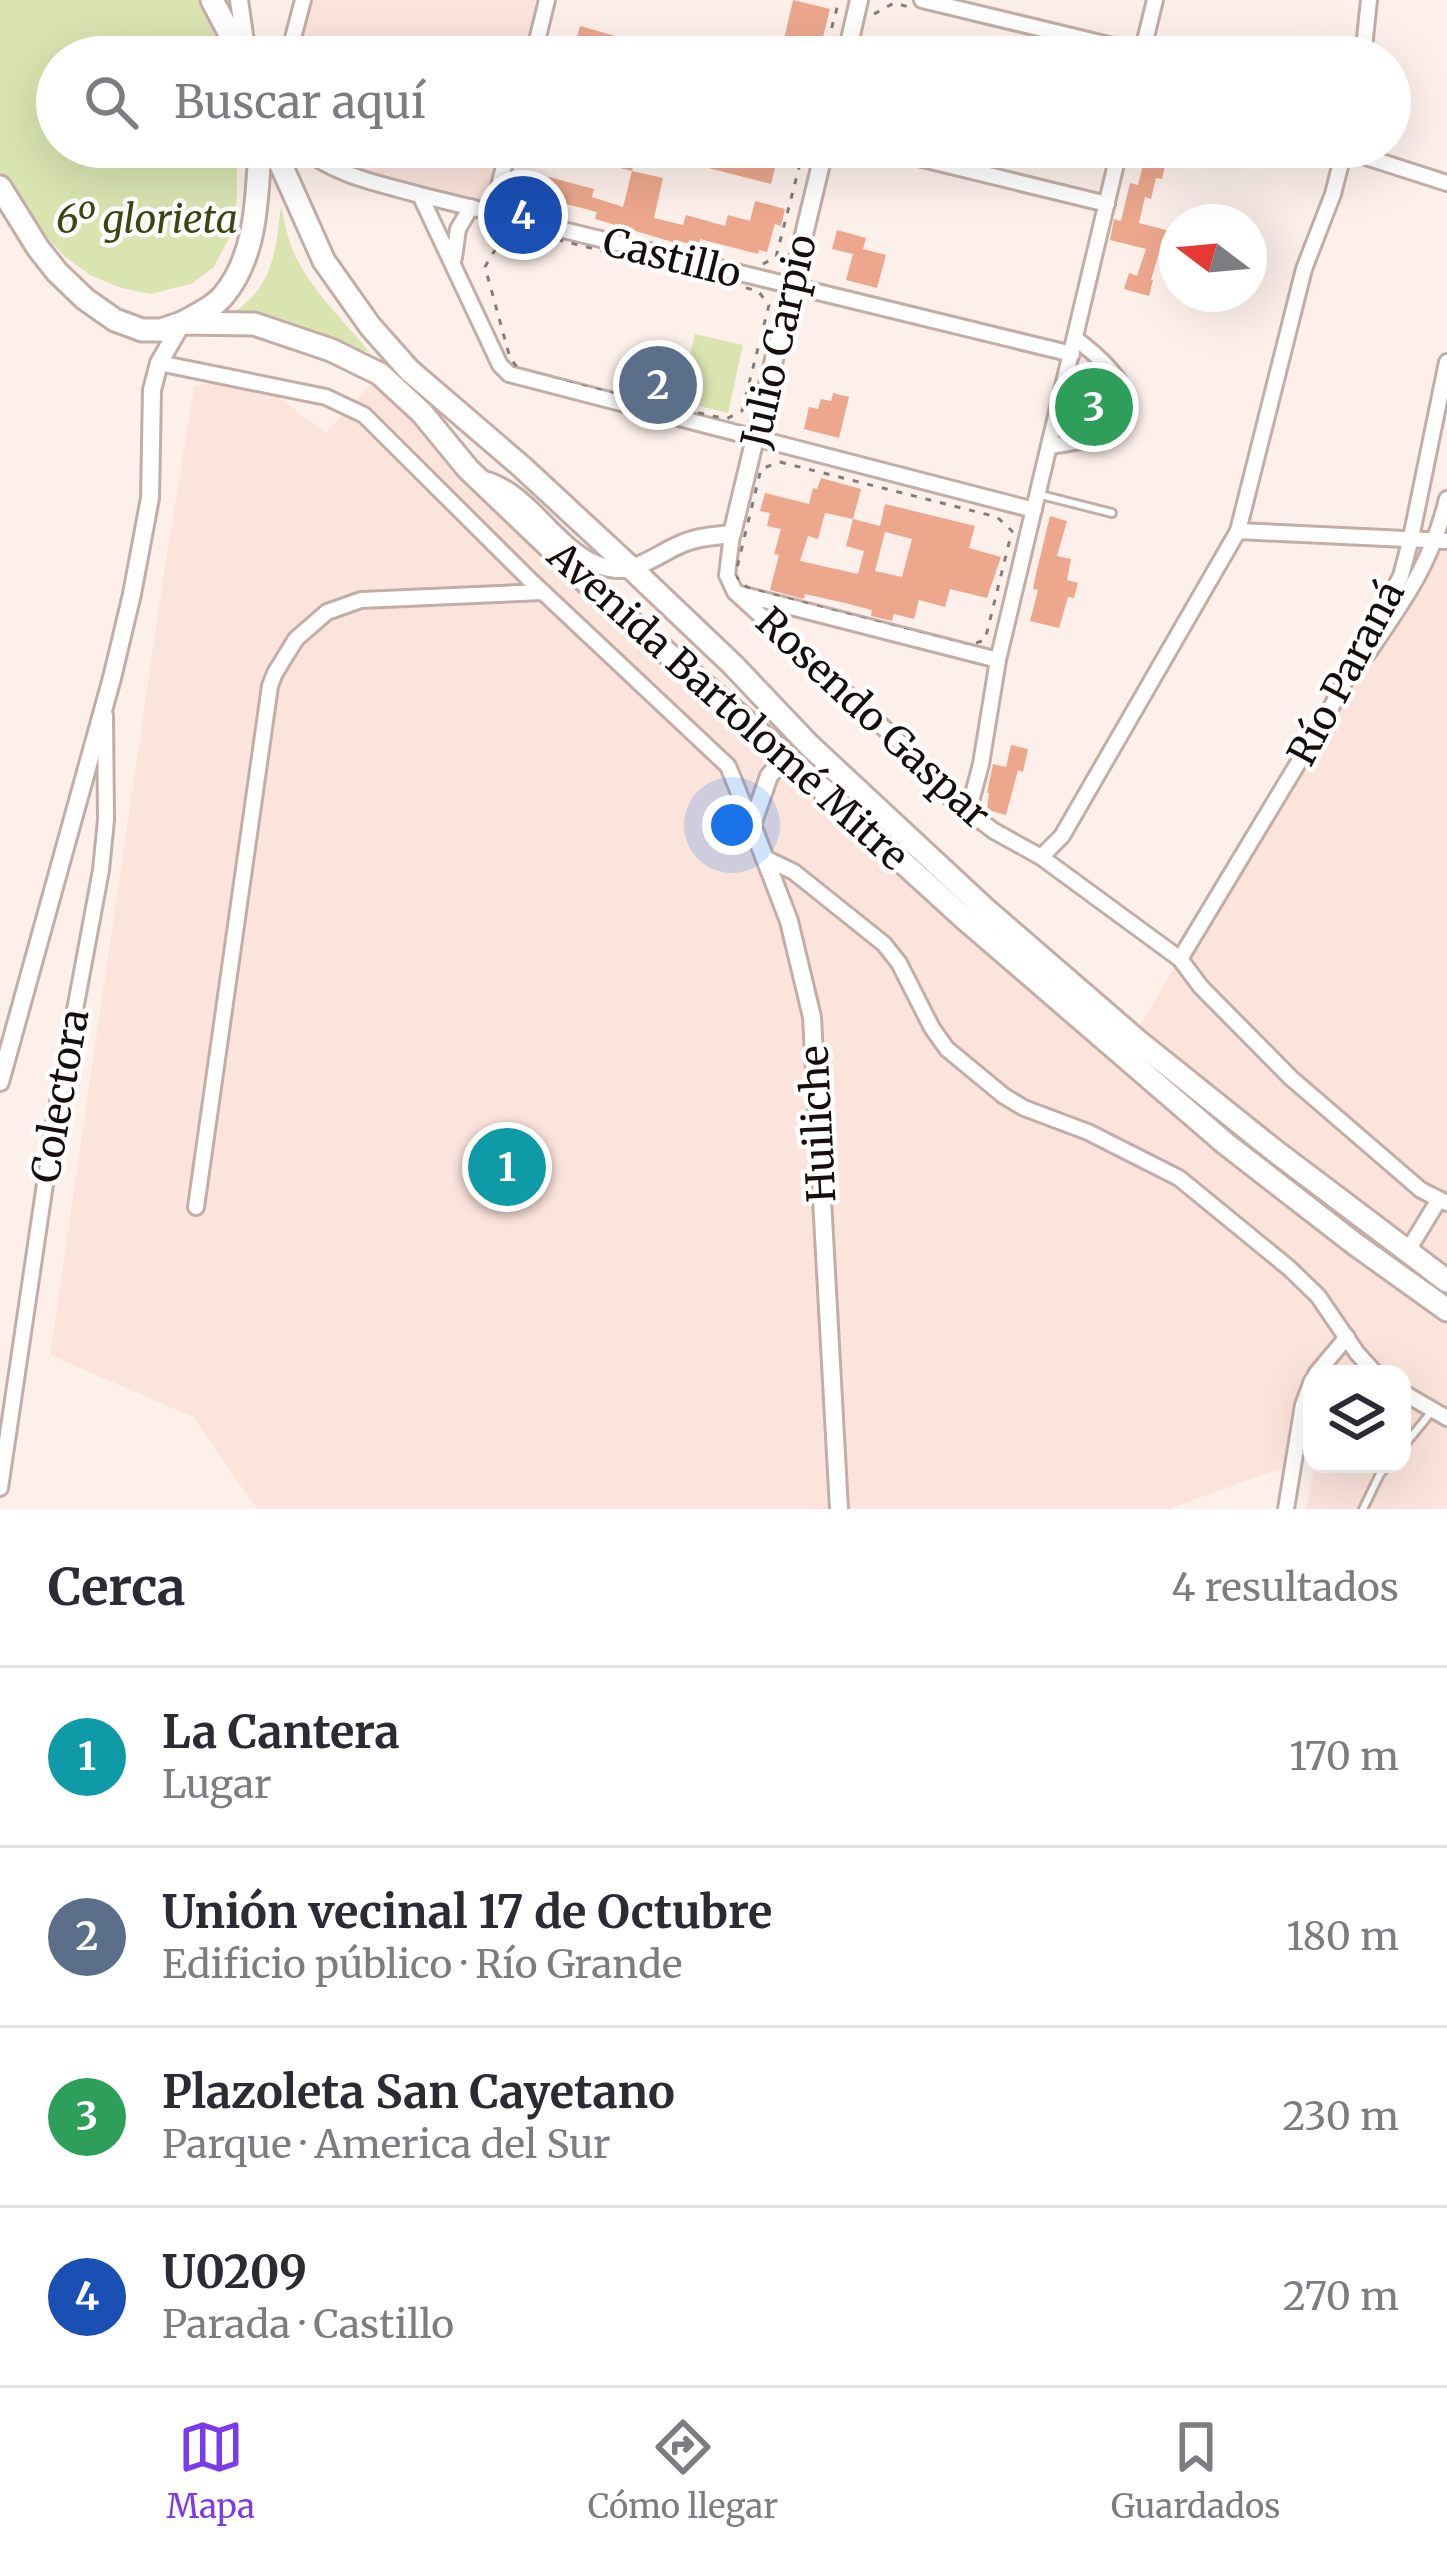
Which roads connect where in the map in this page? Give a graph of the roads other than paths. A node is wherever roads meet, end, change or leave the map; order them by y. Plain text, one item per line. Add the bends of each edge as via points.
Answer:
1 (212, 0) edge
2 (239, 0) edge
3 (303, 0) edge
4 (547, 0) edge
5 (859, 0) edge
6 (1155, 0) edge
7 (1370, 0) edge
8 (919, 4) edge
9 (233, 36) edge
10 (243, 36) edge
11 (294, 36) edge
12 (538, 36) edge
13 (851, 36) edge
14 (1059, 36) edge
15 (1146, 36) edge
16 (1366, 36) edge
17 (259, 168) edge
18 (282, 168) edge
19 (330, 168) edge
20 (504, 168) edge
21 (820, 168) edge
22 (959, 168) edge
23 (1115, 168) edge
24 (1340, 168) edge
25 (1403, 168) edge
26 (1447, 183) edge
27 (0, 187) edge
28 (420, 195) junction
29 (1107, 204) junction
30 (471, 208) junction
31 (492, 213) junction
32 (454, 264) junction
33 (792, 288) junction
34 (182, 323) junction
35 (1074, 347) junction
36 (1447, 362) edge
37 (159, 363) junction
38 (756, 439) junction
39 (1049, 446) junction
40 (479, 479) junction
41 (1447, 499) edge
42 (1036, 502) junction
43 (1112, 513) dead end
44 (1238, 532) junction
45 (732, 534) junction
46 (1411, 538) junction
47 (1442, 540) edge
48 (631, 568) junction
49 (543, 592) junction
50 (735, 592) junction
51 (998, 660) junction
52 (105, 704) junction
53 (1327, 715) junction
54 (786, 756) junction
55 (968, 813) junction
56 (752, 825) junction
57 (1041, 856) junction
58 (763, 857) junction
59 (1180, 959) junction
60 (0, 1082) edge
61 (1442, 1202) edge
62 (196, 1207) dead end
63 (1407, 1252) junction
64 (1444, 1279) edge
65 (1447, 1310) edge
66 (1347, 1337) junction
67 (1324, 1365) edge
68 (1368, 1365) edge
69 (1411, 1397) edge
70 (1303, 1405) edge
71 (1440, 1414) edge
72 (1411, 1440) edge
73 (1381, 1473) edge
74 (0, 1488) edge
75 (839, 1509) edge
76 (1286, 1509) edge
77 (1364, 1509) edge

1 - 9 main road
2 - 10 street
3 - 11 street
4 - 12 street
5 - 13 street
6 - 15 street
7 - 16 street
8 - 14 street
17 - 34 main road via 239,272 223,297
18 - 48 main road, Avenida Bartolomé Mitre via 324,261 390,350
19 - 28 street, Castillo
20 - 31 street
21 - 33 street, Julio Carpio
22 - 29 street
23 - 29 street
24 - 44 street via 1304,268
25 - 26 street
27 - 34 main road, Avenida Bartolomé Mitre via 47,260 102,312 142,331
28 - 30 street, Castillo
28 - 32 street
29 - 35 street
30 - 31 street, Castillo
30 - 32 street via 454,240
31 - 33 street, Castillo
32 - 38 street via 509,374
33 - 35 street, Castillo
33 - 38 street, Julio Carpio
34 - 37 street
34 - 40 main road, Avenida Bartolomé Mitre via 254,324 380,374
35 - 39 street
35 - 39 street via 1118,378 1125,411 1101,436
36 - 46 street, Río Paraná
37 - 49 street via 326,397 364,415
37 - 52 street via 150,498
38 - 42 street
38 - 45 street, Julio Carpio
39 - 42 street
40 - 48 street via 511,492 593,563
40 - 54 main road, Avenida Bartolomé Mitre
41 - 47 street
42 - 43 lane
42 - 51 street
44 - 46 street
44 - 57 street via 1062,836
45 - 48 street via 688,541
45 - 50 street, Rosendo Gaspar via 727,575
46 - 47 street
46 - 53 street, Río Paraná via 1401,576
47 - 53 street
48 - 63 main road, Avenida Bartolomé Mitre via 984,908 1139,1042
49 - 56 street via 728,766
49 - 62 street via 361,600 327,612 296,639 274,674
50 - 51 street
50 - 55 street, Rosendo Gaspar
51 - 55 street
52 - 60 street
52 - 74 street, Colectora via 101,870
53 - 59 street, Río Paraná
54 - 56 street via 769,776
54 - 65 main road, Avenida Bartolomé Mitre via 1226,1144
55 - 57 street, Rosendo Gaspar
56 - 58 street, Huiliche
57 - 59 street, Rosendo Gaspar
58 - 66 street via 884,944 947,1049 987,1083 1179,1178 1304,1282
58 - 75 street, Huiliche via 789,921 812,1017
59 - 61 street, Rosendo Gaspar via 1291,1078
61 - 63 street
63 - 64 main road, Avenida Bartolomé Mitre
66 - 67 street
66 - 68 street
69 - 71 street
70 - 76 street
71 - 72 lane
73 - 77 lane

